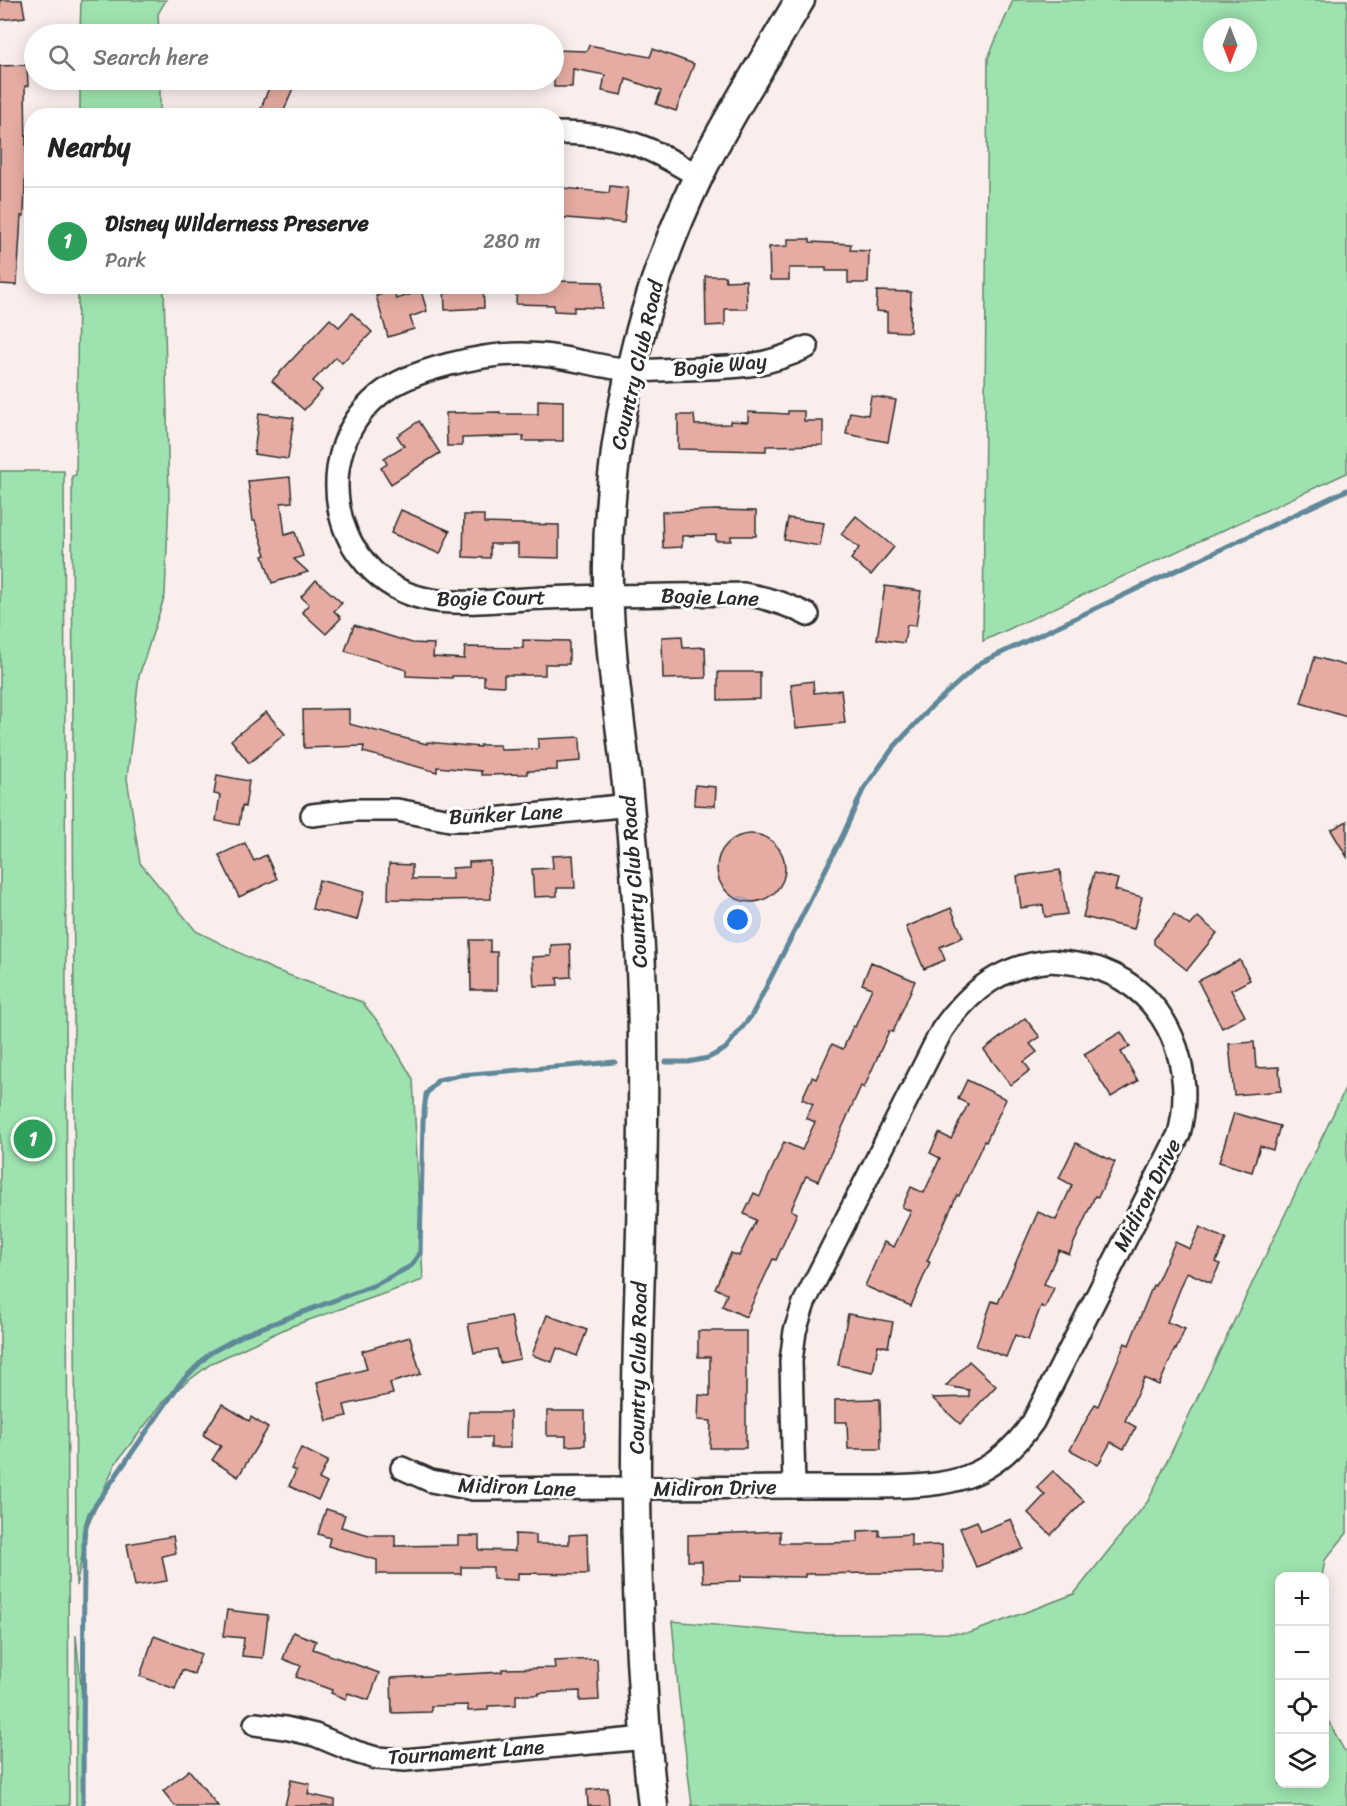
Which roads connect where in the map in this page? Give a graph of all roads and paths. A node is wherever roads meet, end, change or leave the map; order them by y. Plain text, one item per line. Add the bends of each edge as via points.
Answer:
1 (800, 0) edge
2 (564, 133) edge
3 (699, 176) junction
4 (807, 347) dead end
5 (631, 370) junction
6 (608, 595) junction
7 (808, 615) dead end
8 (630, 805) junction
9 (312, 815) dead end
10 (402, 1468) dead end
11 (794, 1487) junction
12 (636, 1490) junction
13 (255, 1724) dead end
14 (646, 1738) junction
15 (653, 1806) edge

1 - 3 street, Country Club Road
2 - 3 street via 616,138 642,146
3 - 5 street, Country Club Road via 660,270
4 - 5 street, Bogie Way via 776,360 743,367
5 - 6 street, Country Club Road via 614,461
5 - 6 street, Bogie Court via 525,354 470,360 430,370 392,385 367,406 343,448 337,480 344,527 357,552 386,582 411,595 452,602
6 - 7 street, Bogie Lane via 744,594 788,605
6 - 8 street, Country Club Road
8 - 9 street, Bunker Lane via 483,820 450,820 397,810
8 - 12 street, Country Club Road via 639,918 643,1055
10 - 12 street, Midiron Lane via 431,1481 473,1490
11 - 11 street, Midiron Drive via 938,1485 986,1467 1015,1445 1033,1422 1179,1134 1182,1121 1183,1068 1176,1042 1156,1008 1126,982 1078,963 1039,962 1015,968 964,1000 942,1030 804,1303 791,1361
11 - 12 street, Midiron Drive
12 - 14 street, Country Club Road
13 - 14 street, Tournament Lane via 315,1735 376,1758 405,1760
14 - 15 street, Country Club Road

